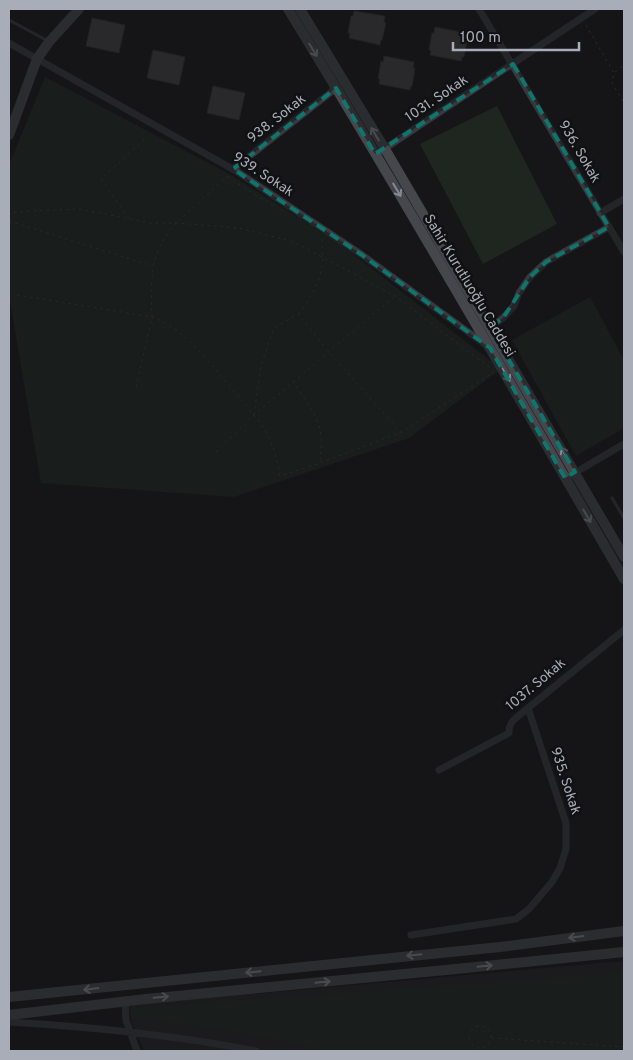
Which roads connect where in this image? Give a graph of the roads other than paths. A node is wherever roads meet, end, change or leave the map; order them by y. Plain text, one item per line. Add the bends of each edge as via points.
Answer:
1 (79, 9) edge
2 (288, 9) edge
3 (300, 9) edge
4 (479, 9) edge
5 (595, 9) edge
6 (9, 20) edge
7 (49, 42) junction
8 (9, 44) edge
9 (37, 59) junction
10 (513, 64) junction
11 (336, 88) junction
12 (9, 135) edge
13 (380, 152) junction
14 (234, 170) junction
15 (624, 199) edge
16 (600, 213) junction
17 (609, 227) junction
18 (624, 252) edge
19 (490, 328) junction
20 (490, 348) junction
21 (624, 444) edge
22 (575, 472) junction
23 (566, 478) junction
24 (612, 498) dead end
25 (624, 518) edge
26 (624, 557) edge
27 (624, 579) edge
28 (624, 630) edge
29 (528, 708) junction
30 (439, 770) dead end
31 (624, 931) edge
32 (411, 935) dead end
33 (624, 952) edge
34 (9, 997) edge
35 (125, 1001) junction
36 (9, 1015) edge
37 (9, 1022) edge
38 (129, 1032) junction
39 (137, 1051) edge
40 (256, 1051) edge

1 - 7 street
2 -> 11 street, Sahir Kurutluoğlu Caddesi
13 -> 3 street, Sahir Kurutluoğlu Caddesi
4 - 10 street, 936. Sokak
5 - 10 street, 1031. Sokak
6 - 7 lane
7 - 9 street
8 - 9 street, 939. Sokak
9 - 12 street
9 - 14 street, 939. Sokak
10 - 13 street, 1031. Sokak
10 - 16 street, 936. Sokak
11 - 13 street, Sahir Kurutluoğlu Caddesi
11 - 14 street, 938. Sokak
13 - 19 street, Sahir Kurutluoğlu Caddesi
13 -> 20 street, Sahir Kurutluoğlu Caddesi
14 - 20 street, 939. Sokak via 362,255
15 - 16 street
16 - 17 street, 936. Sokak
17 - 18 street, 936. Sokak
17 - 19 street via 546,262 530,277 514,306
22 -> 19 street, Sahir Kurutluoğlu Caddesi
20 -> 23 street, Sahir Kurutluoğlu Caddesi
21 - 22 street
22 - 23 street
22 - 26 street, Sahir Kurutluoğlu Caddesi
23 -> 27 street, Sahir Kurutluoğlu Caddesi
24 - 25 lane
28 - 29 street, 1037. Sokak
29 - 30 street, 1037. Sokak via 512,722 509,733
29 - 32 street, 935. Sokak via 566,823 566,849 560,868 529,909 516,919
31 -> 34 street via 500,947
35 -> 33 street
35 - 36 street
35 - 38 street
37 - 38 street
38 - 39 street
38 - 40 street

